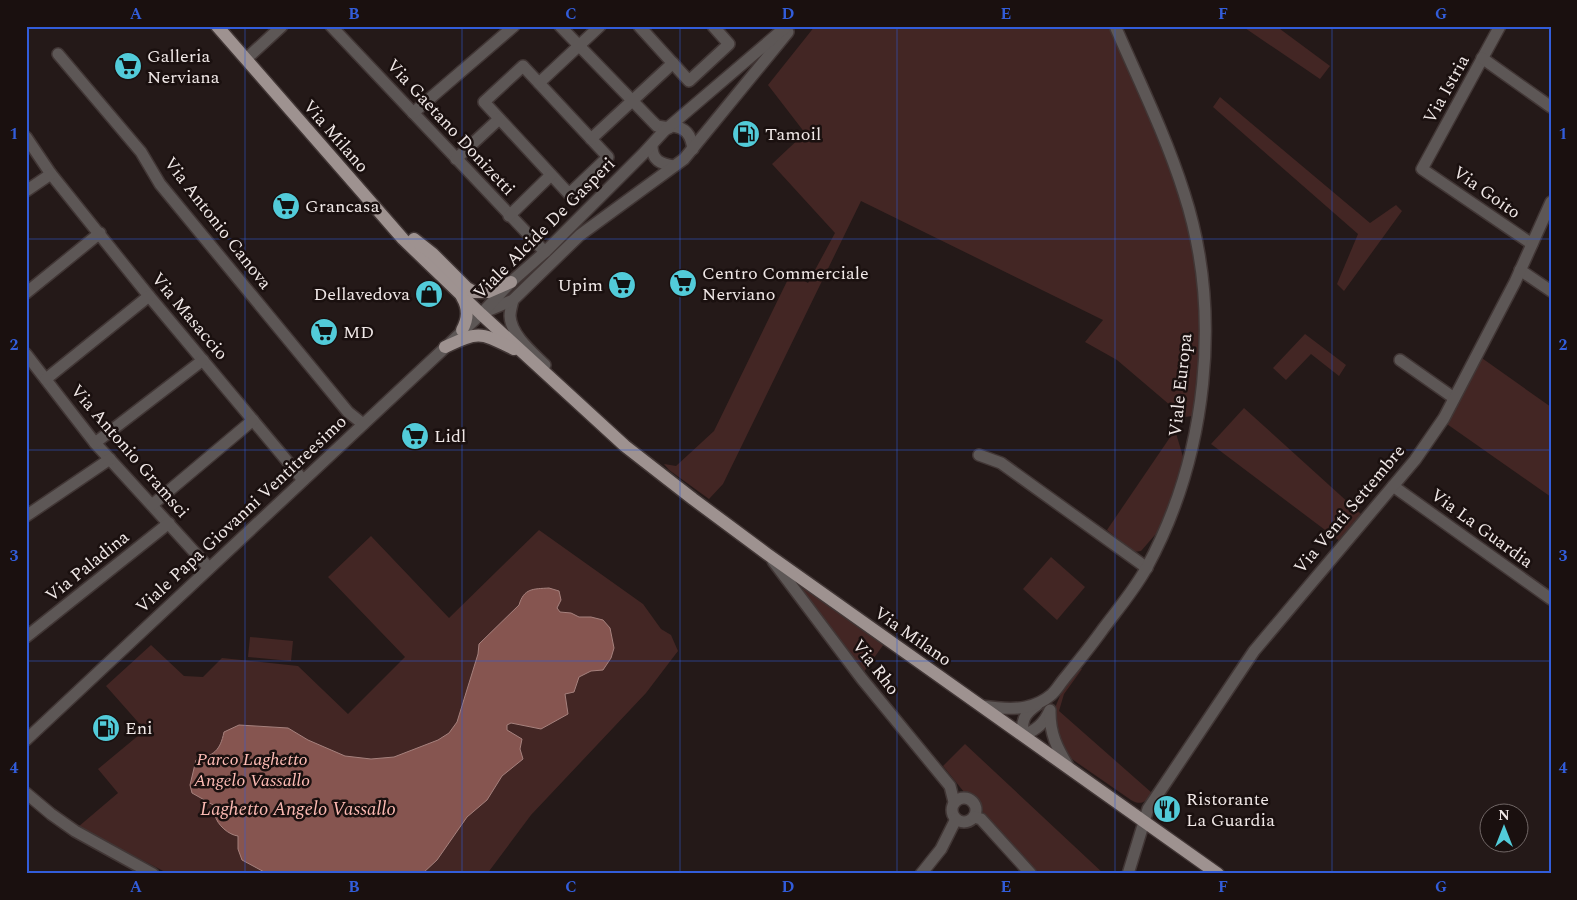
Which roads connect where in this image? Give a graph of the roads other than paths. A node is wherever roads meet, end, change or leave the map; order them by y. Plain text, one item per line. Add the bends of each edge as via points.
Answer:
1 (217, 26) edge
2 (226, 26) edge
3 (282, 26) edge
4 (331, 26) edge
5 (514, 26) edge
6 (560, 26) edge
7 (600, 26) edge
8 (639, 26) edge
9 (713, 26) edge
10 (786, 26) edge
11 (793, 26) edge
12 (1115, 26) edge
13 (1500, 26) edge
14 (579, 46) junction
15 (58, 54) dead end
16 (248, 57) junction
17 (1482, 58) junction
18 (673, 63) junction
19 (540, 83) junction
20 (631, 102) junction
21 (1551, 107) edge
22 (413, 113) junction
23 (499, 119) junction
24 (652, 121) junction
25 (670, 127) junction
26 (26, 137) edge
27 (591, 139) junction
28 (654, 143) junction
29 (693, 149) junction
30 (456, 159) junction
31 (674, 166) junction
32 (1422, 168) joint
33 (51, 174) junction
34 (551, 175) junction
35 (26, 191) edge
36 (1551, 202) edge
37 (510, 216) junction
38 (100, 233) junction
39 (409, 234) junction
40 (1532, 244) junction
41 (545, 252) junction
42 (433, 266) junction
43 (1520, 270) junction
44 (511, 282) junction
45 (458, 291) junction
46 (1551, 291) edge
47 (26, 293) edge
48 (149, 296) junction
49 (513, 300) junction
50 (481, 314) junction
51 (462, 330) junction
52 (445, 347) junction
53 (26, 354) edge
54 (527, 356) junction
55 (203, 360) junction
56 (1400, 360) dead end
57 (46, 379) junction
58 (1454, 398) junction
59 (595, 419) junction
60 (253, 420) junction
61 (360, 426) junction
62 (95, 443) junction
63 (979, 455) dead end
64 (110, 459) junction
65 (303, 480) junction
66 (1392, 486) junction
67 (152, 505) junction
68 (26, 516) edge
69 (169, 523) junction
70 (767, 554) junction
71 (210, 568) junction
72 (1146, 568) junction
73 (1551, 599) edge
74 (26, 637) edge
75 (1053, 694) junction
76 (1040, 702) junction
77 (982, 706) junction
78 (1050, 710) junction
79 (1023, 736) junction
80 (26, 739) edge
81 (1068, 766) junction
82 (26, 793) edge
83 (954, 802) junction
84 (974, 817) junction
85 (956, 819) junction
86 (1144, 821) junction
87 (153, 874) edge
88 (921, 874) edge
89 (1031, 874) edge
90 (1128, 874) edge
91 (1218, 874) edge

1 - 16 main road, Via Milano
2 - 16 main road, Via Milano
3 - 16 street
4 - 22 street, Via Gaetano Donizetti
5 - 22 street
6 - 14 street
7 - 14 street
8 - 18 street
9 - 18 street via 729,44 689,81
10 - 25 street, Viale Alcide De Gasperi
11 - 29 street, Viale Alcide De Gasperi
12 - 72 street, Viale Europa via 1184,193 1200,260 1203,294 1204,356 1196,426 1178,493
13 - 17 street, Via Istria
14 - 19 street
14 - 20 street
15 - 61 street, Via Antonio Canova via 142,152 160,184
16 - 39 main road, Via Milano
16 - 42 main road, Via Milano via 403,239
17 - 21 street
17 - 32 street, Via Istria
18 - 20 street
19 - 23 street via 523,66 484,102
19 - 27 street
20 - 24 street
20 - 27 street
22 - 30 street, Via Gaetano Donizetti
23 - 30 street
23 - 34 street
24 - 25 street via 658,126
24 - 28 street
25 - 28 street, Viale Alcide De Gasperi
25 - 29 street via 680,126 687,131
26 - 33 street, Via Masaccio
27 - 34 street via 608,157 569,194
28 - 31 street via 652,152 655,160
28 - 41 street, Viale Alcide De Gasperi
29 - 31 street, Viale Alcide De Gasperi
30 - 37 street, Via Gaetano Donizetti
31 - 49 street, Viale Alcide De Gasperi via 580,235
32 - 40 street, Via Goito
33 - 35 street
33 - 38 street, Via Masaccio
34 - 37 street
36 - 40 street, Via Venti Settembre
37 - 41 street, Via Gaetano Donizetti
38 - 47 street
38 - 48 street, Via Masaccio
39 - 42 main road, Via Milano
39 - 44 main road via 474,292 488,292
40 - 43 street, Via Venti Settembre
41 - 44 street, Viale Alcide De Gasperi
42 - 45 main road, Via Milano
43 - 46 street
43 - 58 street, Via Venti Settembre
44 - 50 street, Viale Alcide De Gasperi
45 - 50 main road, Via Milano
45 - 51 main road via 468,312
48 - 55 street, Via Masaccio
48 - 57 street
49 - 50 street, Viale Alcide De Gasperi
49 - 59 street, Via Milano via 510,314 515,332
50 - 51 street, Viale Papa Giovanni Ventitreesimo
50 - 54 main road, Via Milano
51 - 52 street, Viale Papa Giovanni Ventitreesimo
52 - 54 main road via 473,334 486,336
52 - 61 street, Viale Papa Giovanni Ventitreesimo
53 - 57 street, Via Antonio Gramsci
54 - 59 main road, Via Milano
55 - 60 street, Via Masaccio
55 - 62 street
56 - 58 street
57 - 62 street, Via Antonio Gramsci
58 - 66 street, Via Venti Settembre via 1415,460
59 - 70 main road, Via Milano via 692,499
60 - 65 street, Via Masaccio
60 - 67 street
61 - 65 street, Viale Papa Giovanni Ventitreesimo
62 - 64 street, Via Antonio Gramsci
63 - 72 street via 1001,463
64 - 67 street, Via Antonio Gramsci
64 - 68 street
65 - 71 street, Viale Papa Giovanni Ventitreesimo
66 - 73 street, Via La Guardia
66 - 86 street, Via Venti Settembre via 1254,651 1148,809
67 - 69 street, Via Antonio Gramsci
69 - 71 street, Via Antonio Gramsci
69 - 74 street, Via Paladina
70 - 77 main road, Via Milano
70 - 83 street, Via Rho via 862,679 950,786
71 - 80 street, Viale Papa Giovanni Ventitreesimo
72 - 75 street, Viale Europa
75 - 76 street, Viale Europa
75 - 78 street, Viale Europa
76 - 77 street, Viale Europa via 1015,708
76 - 79 street via 1024,716
77 - 79 main road, Via Milano
78 - 79 street via 1039,728
78 - 81 street, Viale Europa via 1053,739
79 - 81 main road, Via Milano
81 - 86 main road, Via Milano
82 - 87 street via 75,831
83 - 84 street via 961,798 969,799 975,805
83 - 85 street, Via Rho via 952,809
84 - 85 street via 964,822
84 - 89 street via 981,819
85 - 88 street via 941,849
86 - 90 street, Via Venti Settembre
86 - 91 main road, Via Milano

